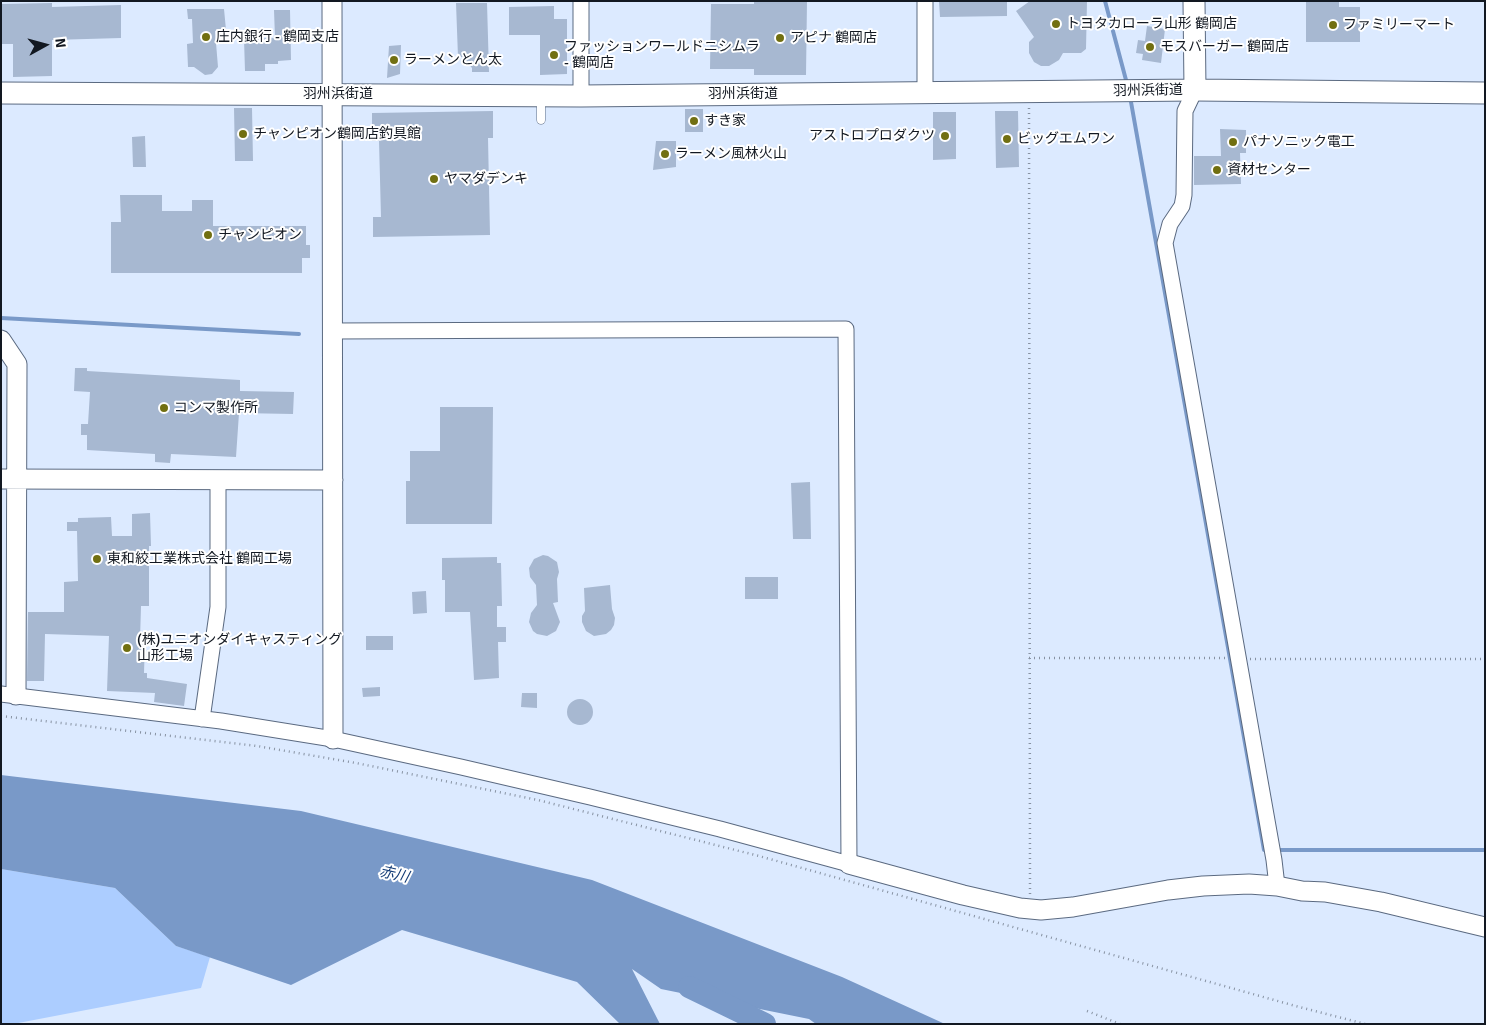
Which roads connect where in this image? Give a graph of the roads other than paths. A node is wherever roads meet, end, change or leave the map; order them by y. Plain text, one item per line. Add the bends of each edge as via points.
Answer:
1 (332, 1) edge
2 (581, 1) edge
3 (925, 1) edge
4 (1194, 1) edge
5 (1195, 90) junction
6 (1, 93) edge
7 (925, 93) junction
8 (333, 94) junction
9 (1485, 94) edge
10 (541, 96) junction
11 (581, 96) junction
12 (541, 120) dead end
13 (333, 331) junction
14 (1, 340) edge
15 (9, 479) edge
16 (218, 480) junction
17 (333, 480) junction
18 (9, 695) edge
19 (202, 720) junction
20 (333, 740) junction
21 (850, 864) junction
22 (1277, 886) junction
23 (1485, 927) edge

1 - 8 street
2 - 11 street
3 - 7 street
4 - 5 main road
5 - 7 main road, 羽州浜街道
5 - 9 main road, 羽州浜街道
5 - 22 street via 1185,111 1182,206 1170,224 1164,243
6 - 8 main road, 羽州浜街道
7 - 11 main road, 羽州浜街道
8 - 10 main road, 羽州浜街道
8 - 13 street
10 - 11 main road, 羽州浜街道
10 - 12 lane
13 - 17 street
13 - 21 street via 846,329
14 - 15 street via 17,364
15 - 16 street
15 - 18 street
16 - 17 street
16 - 19 street via 218,607
17 - 20 street
18 - 19 street
19 - 20 street
20 - 21 street via 590,797
21 - 22 street via 1000,904 1031,909 1073,907 1147,892 1203,886
22 - 23 street via 1381,902

